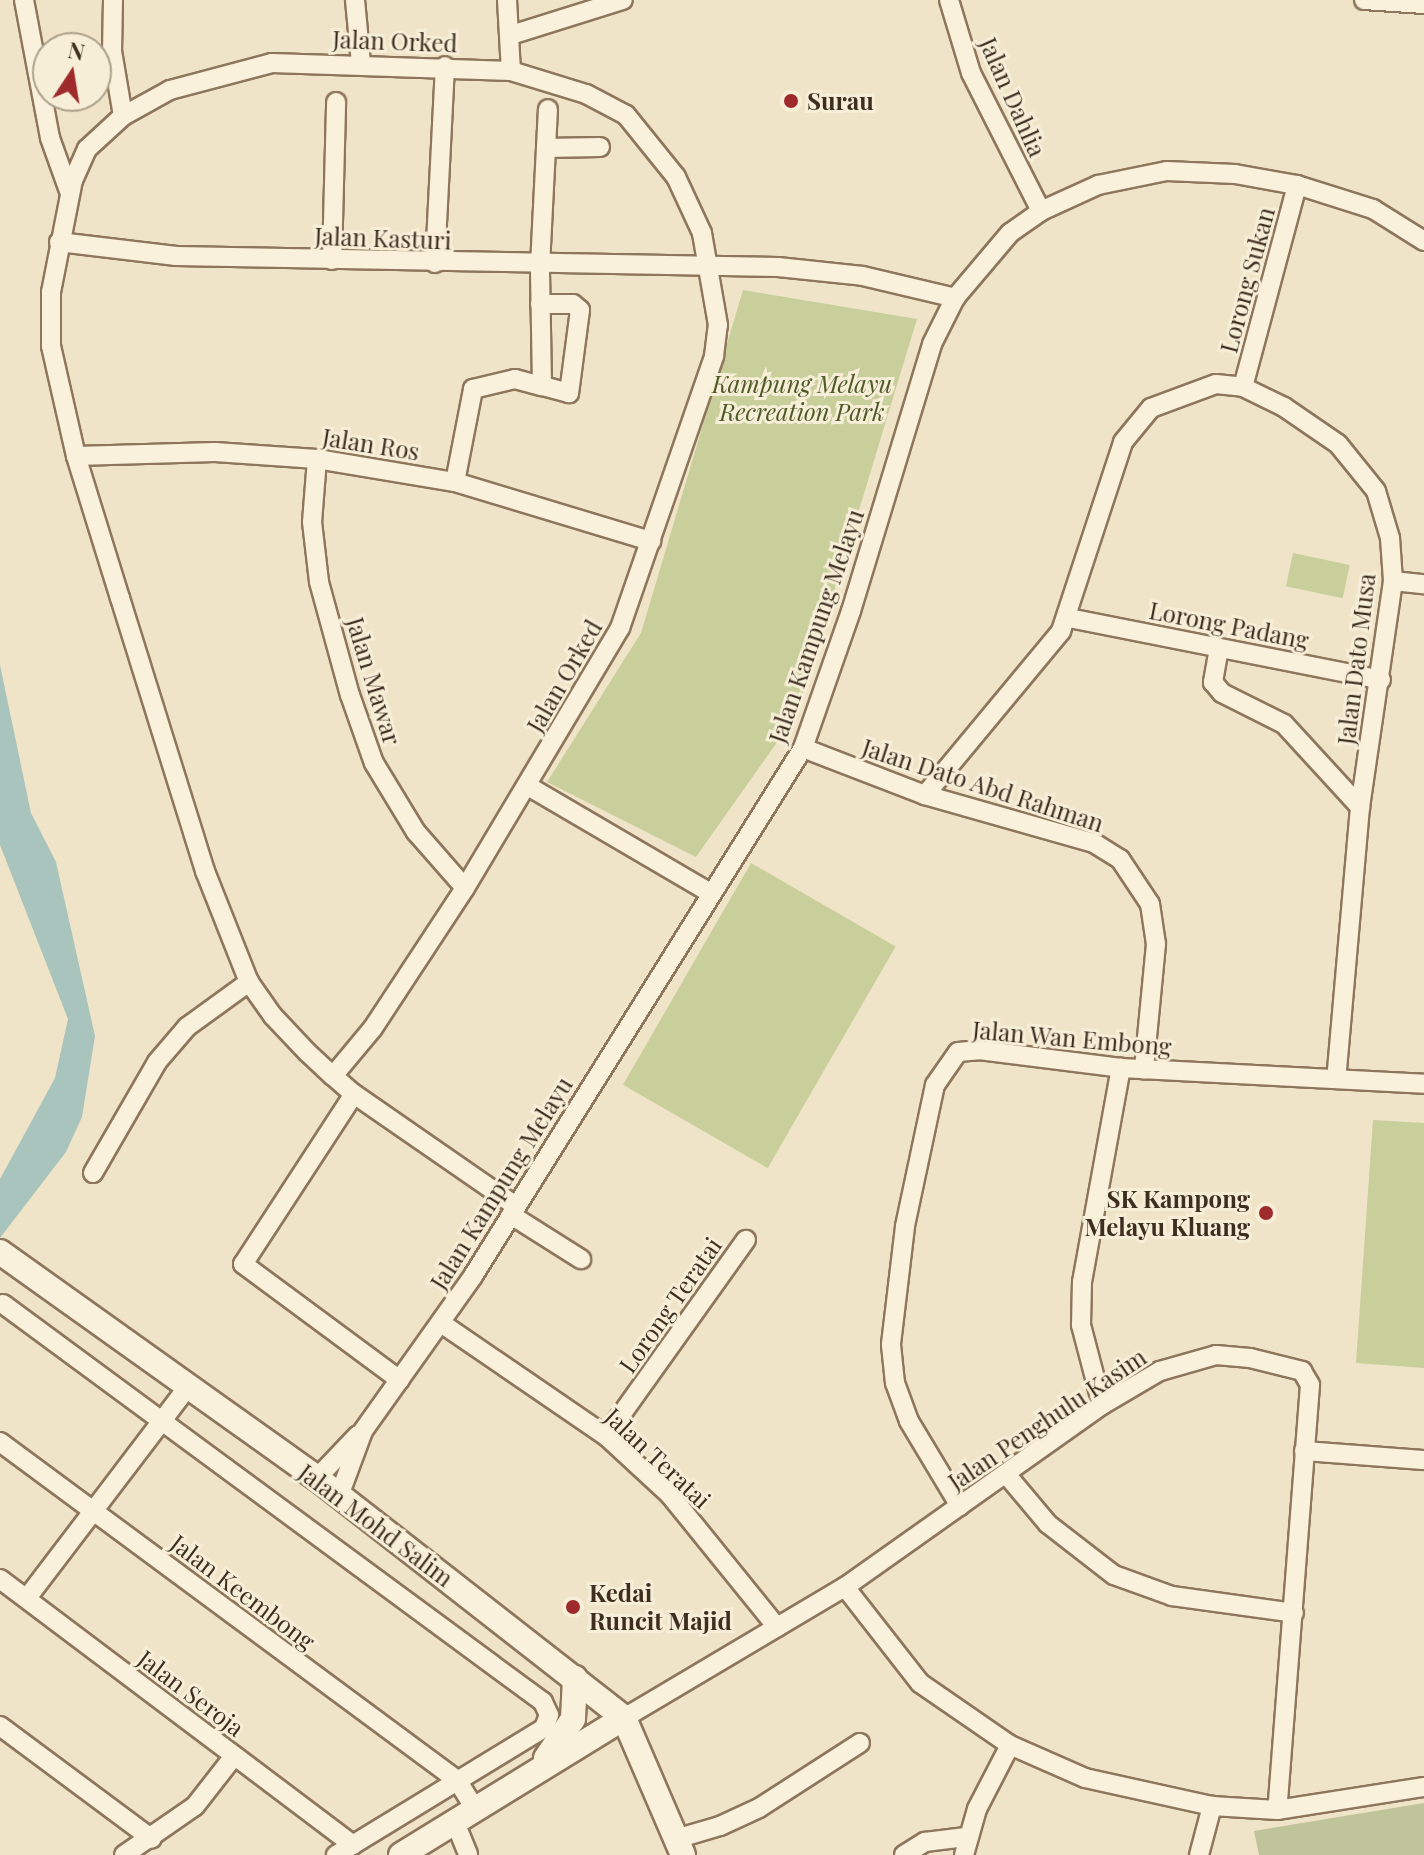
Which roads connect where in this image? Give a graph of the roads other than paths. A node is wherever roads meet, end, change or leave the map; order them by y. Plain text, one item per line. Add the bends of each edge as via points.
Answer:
1 (24, 0) edge
2 (113, 0) edge
3 (355, 0) edge
4 (507, 0) edge
5 (623, 0) edge
6 (949, 0) edge
7 (1364, 0) edge
8 (1421, 2) edge
9 (511, 35) junction
10 (361, 64) junction
11 (445, 66) junction
12 (511, 71) junction
13 (336, 102) dead end
14 (548, 109) dead end
15 (123, 116) junction
16 (600, 147) dead end
17 (546, 148) junction
18 (1297, 185) junction
19 (70, 194) junction
20 (1041, 211) junction
21 (1424, 241) edge
22 (59, 242) junction
23 (332, 260) junction
24 (435, 263) junction
25 (707, 264) junction
26 (540, 266) junction
27 (955, 298) junction
28 (540, 304) junction
29 (542, 386) junction
30 (1243, 387) junction
31 (76, 456) junction
32 (317, 459) junction
33 (455, 482) junction
34 (651, 541) junction
35 (1393, 581) junction
36 (1424, 584) edge
37 (1069, 618) junction
38 (1219, 648) junction
39 (1381, 680) junction
40 (803, 748) junction
41 (528, 786) junction
42 (925, 795) junction
43 (1360, 807) junction
44 (465, 888) junction
45 (709, 892) junction
46 (249, 982) junction
47 (1121, 1068) junction
48 (1144, 1069) junction
49 (333, 1076) junction
50 (1336, 1079) junction
51 (1424, 1084) edge
52 (354, 1094) junction
53 (93, 1173) dead end
54 (514, 1210) junction
55 (746, 1240) dead end
56 (5, 1256) edge
57 (581, 1259) dead end
58 (3, 1304) dead end
59 (441, 1323) junction
60 (400, 1380) junction
61 (189, 1385) junction
62 (1102, 1405) junction
63 (163, 1421) junction
64 (363, 1431) junction
65 (606, 1436) junction
66 (0, 1442) edge
67 (1304, 1451) junction
68 (1424, 1460) edge
69 (1006, 1474) junction
70 (317, 1478) junction
71 (339, 1496) junction
72 (960, 1506) junction
73 (95, 1512) junction
74 (0, 1579) edge
75 (845, 1587) junction
76 (27, 1598) junction
77 (1294, 1613) junction
78 (777, 1627) junction
79 (575, 1678) junction
80 (624, 1718) junction
81 (0, 1726) edge
82 (860, 1743) dead end
83 (1010, 1745) junction
84 (234, 1756) junction
85 (539, 1770) junction
86 (457, 1780) junction
87 (1424, 1787) edge
88 (1212, 1806) junction
89 (1277, 1810) junction
90 (465, 1816) junction
91 (152, 1839) junction
92 (681, 1846) edge
93 (965, 1846) edge
94 (344, 1850) edge
95 (124, 1855) edge
96 (401, 1855) edge
97 (468, 1855) edge
98 (904, 1855) edge
99 (1199, 1855) edge

1 - 19 street via 50,138
2 - 15 street via 112,51
3 - 10 street
4 - 9 street
5 - 9 street
6 - 20 street, Jalan Dahlia via 971,73
7 - 8 street
9 - 12 street
10 - 11 street, Jalan Orked
10 - 15 street, Jalan Orked via 272,63 217,73 170,90
11 - 12 street, Jalan Orked
11 - 24 street
12 - 25 street, Jalan Orked via 586,94 626,115 676,177 702,233
13 - 23 street
14 - 17 street
15 - 19 street, Jalan Orked via 87,149
16 - 17 street
17 - 26 street
18 - 20 street, Jalan Kampung Melayu via 1235,174 1167,171 1098,185
18 - 21 street, Jalan Kampung Melayu via 1373,209
18 - 30 street, Lorong Sukan
19 - 22 street, Jalan Orked
20 - 27 street, Jalan Kampung Melayu via 1010,233
22 - 23 street, Jalan Kasturi via 176,256
22 - 31 street, Jalan Orked via 51,346
23 - 24 street, Jalan Kasturi
24 - 26 street, Jalan Kasturi
25 - 26 street, Jalan Kasturi
25 - 27 street, Jalan Kasturi via 848,274
25 - 34 street, Jalan Orked via 718,325 714,356
26 - 28 street
27 - 40 street, Jalan Kampung Melayu via 932,344 851,611
28 - 29 street
28 - 29 street via 573,304 580,310 569,393
29 - 33 street via 515,379 473,389
30 - 35 street, Jalan Dato Musa via 1338,444 1376,491 1390,538
30 - 37 street, Jalan Dato Musa via 1216,384 1190,390 1151,408 1135,423 1104,493
31 - 32 street, Jalan Ros via 200,452
31 - 46 street, Jalan Orked via 205,871
32 - 33 street, Jalan Ros
32 - 44 street, Jalan Mawar via 312,522 319,582 350,695 374,763 416,832
33 - 34 street, Jalan Ros
34 - 41 street, Jalan Orked via 620,628
35 - 36 street
35 - 39 street, Jalan Dato Musa
37 - 38 street, Lorong Padang
37 - 42 street, Jalan Dato Musa
38 - 39 street, Lorong Padang
38 - 43 street via 1213,682 1222,693 1284,724
39 - 43 street, Jalan Dato Musa
40 - 42 street, Jalan Dato Abd Rahman
40 - 45 street, Jalan Kampung Melayu
41 - 44 street, Jalan Orked
41 - 45 street
42 - 48 street, Jalan Dato Abd Rahman via 1094,843 1120,859 1150,904 1156,944
43 - 50 street, Jalan Dato Musa
44 - 49 street, Jalan Orked via 373,1028
45 - 54 street, Jalan Kampung Melayu
46 - 49 street, Jalan Orked via 273,1016
46 - 53 street via 187,1027 157,1062
47 - 48 street, Jalan Wan Embong
47 - 62 street via 1082,1282 1081,1325
47 - 72 street, Jalan Wan Embong via 979,1050 958,1052 935,1085 905,1226 891,1344 895,1383 909,1421
48 - 50 street, Jalan Wan Embong
49 - 52 street, Jalan Orked
50 - 51 street, Jalan Wan Embong
52 - 54 street, Jalan Orked
52 - 60 street via 243,1264
54 - 57 street, Jalan Orked
54 - 59 street, Jalan Kampung Melayu
55 - 65 street, Lorong Teratai
56 - 61 street, Jalan Mohd Salim
58 - 63 street, Jalan Mohd Salim
59 - 60 street, Jalan Kampung Melayu
59 - 65 street, Jalan Teratai
60 - 64 street, Jalan Kampung Melayu
61 - 63 street
61 - 70 street, Jalan Mohd Salim
62 - 67 street, Jalan Penghulu Kasim via 1160,1371 1190,1361 1216,1355 1277,1363 1302,1371 1310,1385
62 - 69 street, Jalan Penghulu Kasim
63 - 73 street
63 - 86 street, Jalan Mohd Salim via 543,1702 549,1715 544,1728
64 - 70 street, Jalan Kampung Melayu
64 - 71 street, Jalan Kampung Melayu
65 - 78 street, Jalan Teratai via 670,1495
66 - 73 street, Jalan Keembong
67 - 68 street
67 - 77 street, Jalan Penghulu Kasim
69 - 72 street, Jalan Penghulu Kasim
69 - 77 street via 1048,1524 1114,1575 1172,1596
70 - 71 street, Jalan Mohd Salim
71 - 79 street, Jalan Mohd Salim
72 - 75 street, Jalan Penghulu Kasim
73 - 76 street
73 - 86 street, Jalan Keembong
74 - 76 street, Jalan Seroja
75 - 78 street, Jalan Penghulu Kasim
75 - 83 street via 920,1683
76 - 84 street, Jalan Seroja
77 - 89 street, Jalan Penghulu Kasim
78 - 80 street, Jalan Penghulu Kasim
79 - 80 street, Jalan Mohd Salim
79 - 85 street via 573,1719
80 - 85 street
80 - 92 street, Jalan Mohd Salim
81 - 91 street
82 - 92 street via 759,1808
83 - 88 street via 1085,1778
83 - 93 street
84 - 91 street via 195,1806
84 - 94 street, Jalan Seroja
85 - 90 street
86 - 90 street
86 - 94 street
87 - 89 street
88 - 89 street
88 - 99 street
90 - 96 street
90 - 97 street
91 - 95 street
93 - 98 street via 925,1842

